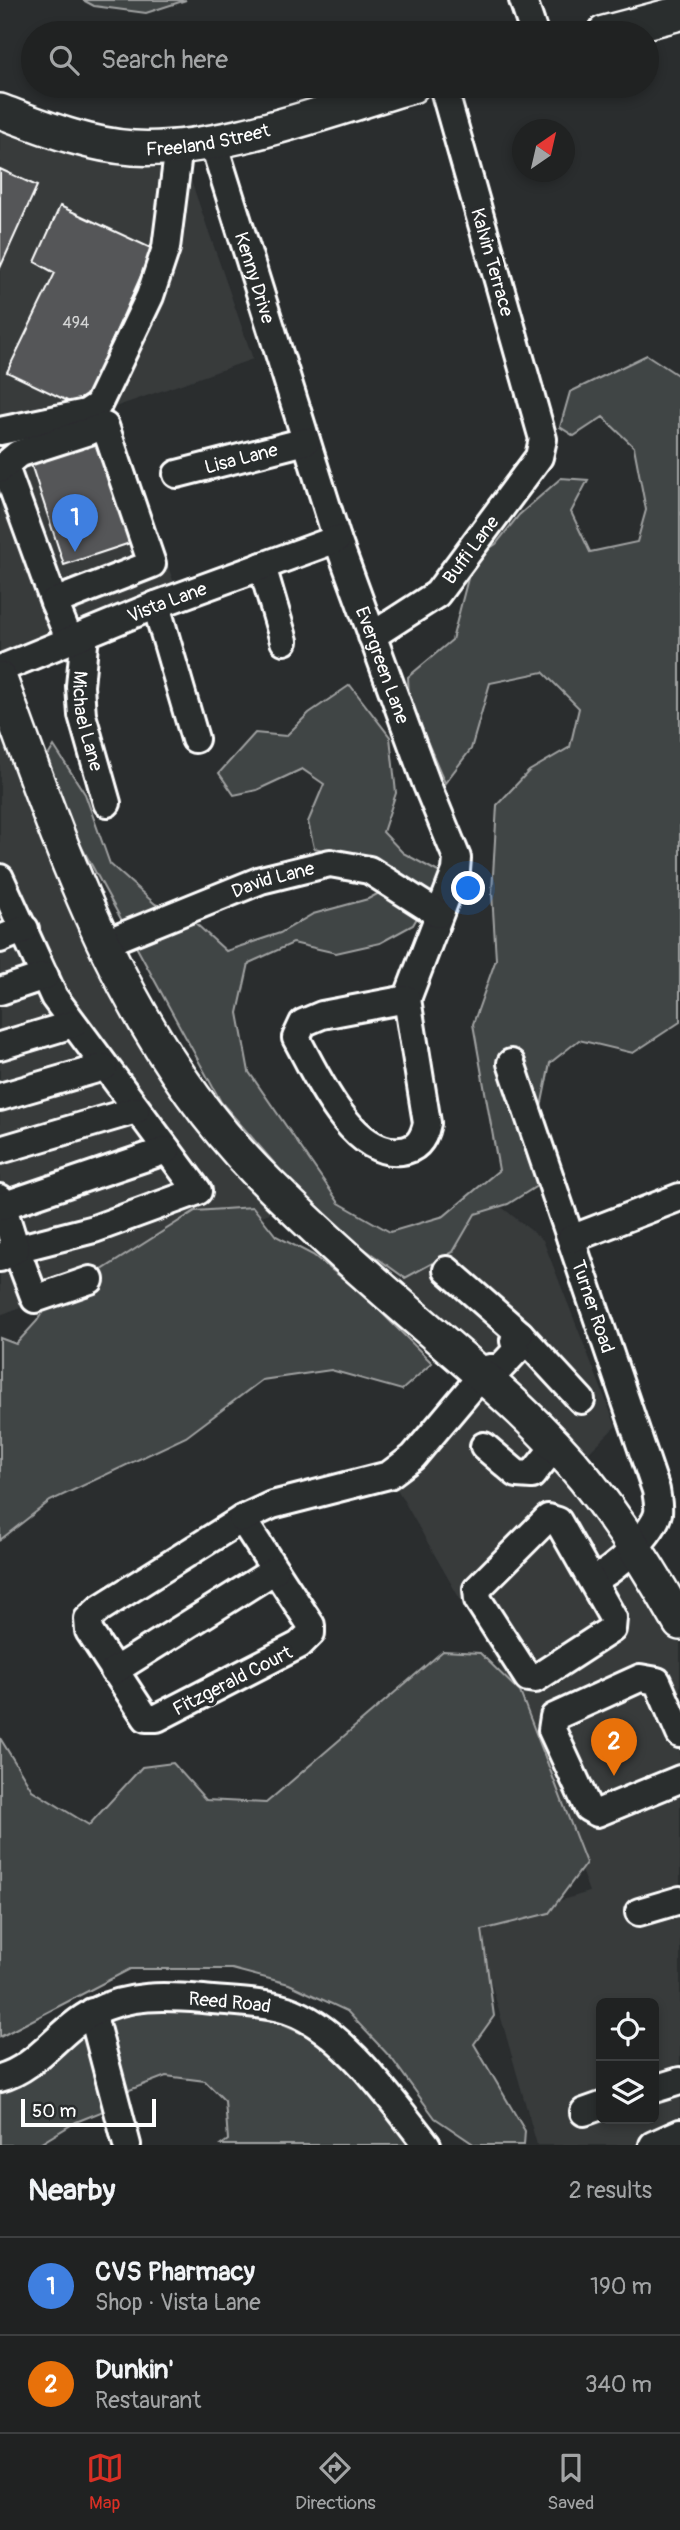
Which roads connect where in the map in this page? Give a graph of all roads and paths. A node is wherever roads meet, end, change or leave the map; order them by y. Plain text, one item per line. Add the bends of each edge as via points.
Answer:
1 (523, 0) edge
2 (680, 13) edge
3 (530, 21) edge
4 (650, 21) edge
5 (369, 98) edge
6 (446, 98) edge
7 (0, 111) edge
8 (213, 142) junction
9 (179, 146) junction
10 (297, 412) joint
11 (0, 431) edge
12 (543, 439) joint
13 (306, 441) junction
14 (2, 468) edge
15 (177, 474) dead end
16 (337, 539) junction
17 (262, 566) junction
18 (54, 601) junction
19 (156, 605) junction
20 (372, 636) junction
21 (77, 638) junction
22 (284, 642) dead end
23 (0, 669) edge
24 (0, 679) edge
25 (195, 739) dead end
26 (107, 803) dead end
27 (1, 882) edge
28 (438, 914) junction
29 (25, 929) junction
30 (0, 939) edge
31 (103, 944) junction
32 (45, 976) junction
33 (0, 991) edge
34 (407, 999) junction
35 (73, 1024) junction
36 (0, 1046) edge
37 (511, 1063) dead end
38 (104, 1067) junction
39 (0, 1097) edge
40 (136, 1110) junction
41 (0, 1150) edge
42 (167, 1150) junction
43 (680, 1197) edge
44 (1, 1202) edge
45 (571, 1239) junction
46 (8, 1253) edge
47 (447, 1270) dead end
48 (90, 1280) dead end
49 (517, 1337) junction
50 (486, 1372) junction
51 (581, 1400) dead end
52 (484, 1446) dead end
53 (555, 1446) junction
54 (242, 1519) junction
55 (634, 1546) junction
56 (275, 1570) junction
57 (593, 1579) junction
58 (680, 1623) edge
59 (114, 1671) junction
60 (680, 1734) edge
61 (680, 1779) edge
62 (680, 1900) edge
63 (639, 1912) dead end
64 (92, 2012) junction
65 (0, 2078) edge
66 (680, 2081) edge
67 (659, 2087) edge
68 (680, 2133) edge
69 (127, 2145) edge
70 (427, 2145) edge
71 (653, 2145) edge

1 - 3 street
2 - 4 main road
5 - 8 main road, Freeland Street
6 - 12 street, Kalvin Terrace
7 - 9 main road, Freeland Street via 85,140 133,148
8 - 9 main road, Freeland Street
8 - 10 street, Kenny Drive
9 - 11 street via 166,248 150,296 98,405 86,413
10 - 13 street, Evergreen Lane
12 - 20 street, Buffi Lane via 539,457 437,594
13 - 15 street, Lisa Lane
13 - 16 street, Evergreen Lane
14 - 18 street
14 - 18 street via 18,454 105,426 152,564
16 - 17 street, Vista Lane
16 - 20 street, Evergreen Lane
17 - 19 street, Vista Lane
17 - 22 street
18 - 21 street
19 - 21 street, Vista Lane
19 - 25 street
20 - 28 street, Evergreen Lane via 457,858
21 - 23 street, Vista Lane
21 - 26 street, Michael Lane via 82,715
24 - 31 main road
27 - 29 street
28 - 31 street, David Lane via 369,870 330,863 261,880
28 - 34 street, Evergreen Lane
29 - 30 street
29 - 32 street
31 - 50 main road via 143,1021 207,1115 255,1170 349,1260
32 - 33 street
32 - 35 street
34 - 34 street via 322,1015 303,1023 296,1038 349,1125 369,1144 389,1152 410,1150 425,1137 427,1123
35 - 36 street
35 - 38 street
37 - 45 street, Turner Road
38 - 39 street
38 - 40 street
40 - 41 street
40 - 42 street
42 - 44 street
42 - 46 street via 198,1191 94,1229
43 - 45 street
44 - 46 street
45 - 55 street, Turner Road via 656,1490 658,1511 653,1525
46 - 48 street via 35,1299
47 - 49 street
49 - 50 street, Fitzgerald Court via 517,1350 499,1368
49 - 51 street
50 - 53 main road
50 - 54 street, Fitzgerald Court via 414,1457 389,1475 272,1505
52 - 53 street via 517,1474 525,1475 532,1475
53 - 55 main road
54 - 56 street, Fitzgerald Court
54 - 59 street, Fitzgerald Court via 88,1619 89,1631
55 - 57 street, Turner Road via 604,1576
55 - 58 main road
56 - 59 street
56 - 59 street, Fitzgerald Court via 311,1625 311,1633 299,1645 157,1718 146,1718
57 - 57 street via 613,1618 612,1629 535,1679 528,1678 478,1600 477,1589 548,1518 558,1521
60 - 61 street via 657,1681 640,1678 554,1717 552,1730 589,1808 597,1813
62 - 63 street
64 - 65 street, Reed Road via 24,2068
64 - 69 street
64 - 70 street, Reed Road via 121,2000 145,1997 183,1997 289,2011 316,2023 346,2050
66 - 67 street
68 - 71 street

